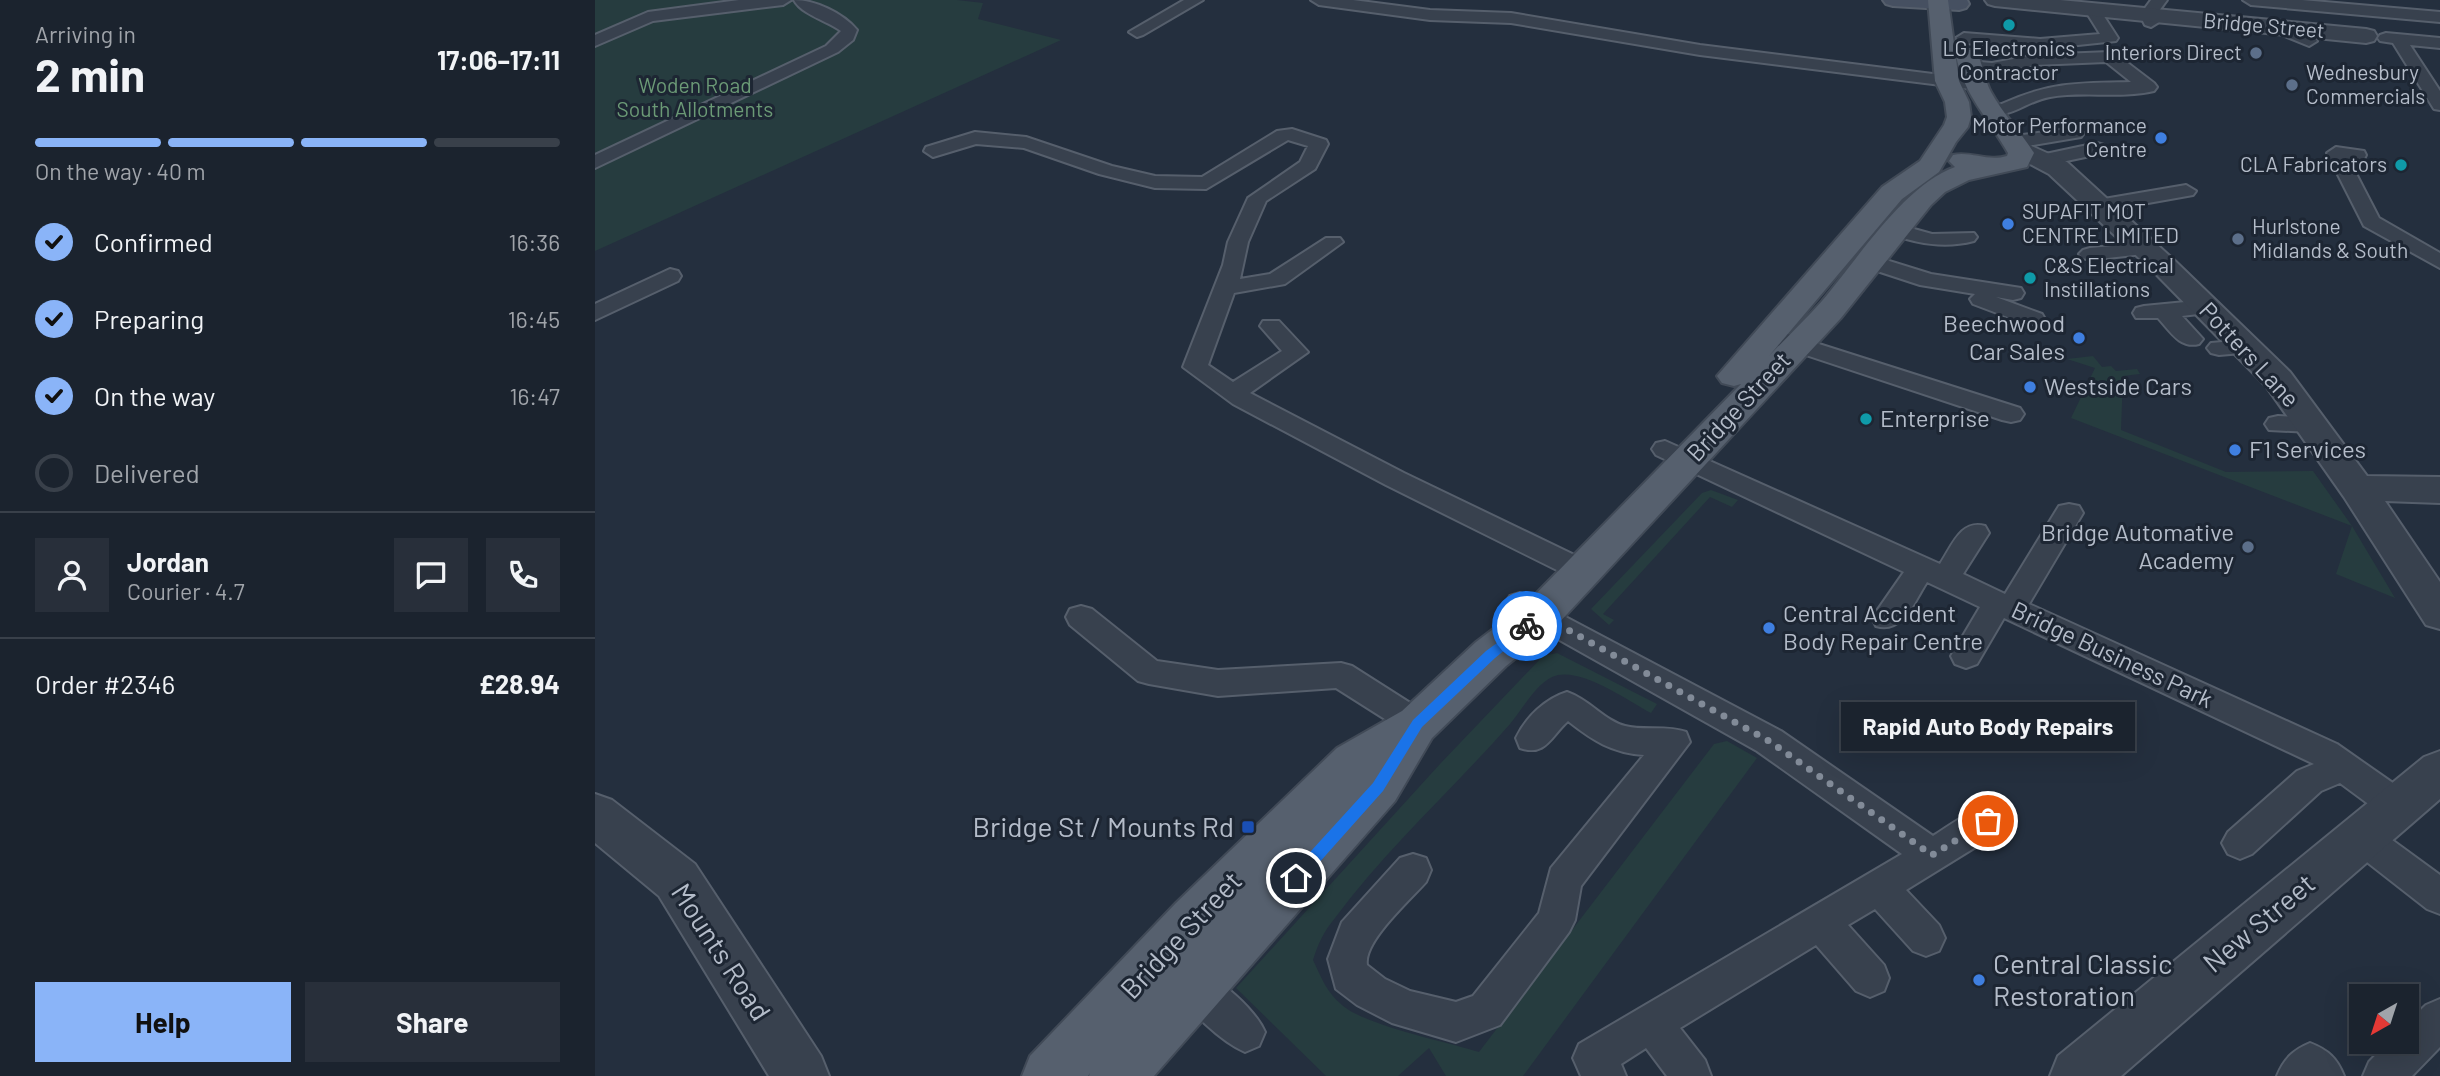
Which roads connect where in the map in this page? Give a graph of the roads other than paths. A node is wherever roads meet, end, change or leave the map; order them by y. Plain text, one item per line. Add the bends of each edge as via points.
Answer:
1 (783, 0) edge
2 (802, 0) edge
3 (1195, 0) edge
4 (1319, 0) edge
5 (1893, 0) edge
6 (1995, 0) edge
7 (2251, 0) edge
8 (1948, 2) edge
9 (2093, 9) junction
10 (2386, 9) edge
11 (2153, 12) edge
12 (2440, 17) edge
13 (2276, 27) junction
14 (1137, 32) dead end
15 (2402, 33) junction
16 (2366, 36) joint
17 (1964, 38) junction
18 (595, 40) edge
19 (2309, 41) dead end
20 (2440, 43) edge
21 (2017, 63) junction
22 (1971, 75) junction
23 (1947, 81) junction
24 (2036, 92) junction
25 (2440, 105) edge
26 (2069, 128) dead end
27 (2014, 136) junction
28 (1946, 140) junction
29 (2097, 149) dead end
30 (933, 151) dead end
31 (2357, 155) dead end
32 (595, 162) edge
33 (1986, 167) junction
34 (2345, 172) junction
35 (2368, 174) dead end
36 (2186, 191) dead end
37 (2100, 210) junction
38 (1896, 230) junction
39 (1968, 237) dead end
40 (1333, 242) dead end
41 (2145, 248) junction
42 (2090, 254) dead end
43 (1870, 261) junction
44 (2440, 262) edge
45 (670, 276) dead end
46 (1928, 280) junction
47 (1226, 288) junction
48 (2013, 293) dead end
49 (2206, 307) junction
50 (595, 313) edge
51 (2034, 319) dead end
52 (1271, 326) dead end
53 (1784, 340) junction
54 (2191, 340) dead end
55 (1233, 393) junction
56 (2011, 414) dead end
57 (1677, 455) junction
58 (2357, 488) junction
59 (2440, 490) edge
60 (2069, 513) dead end
61 (1975, 533) dead end
62 (1572, 566) junction
63 (1933, 573) junction
64 (2005, 606) junction
65 (1530, 610) junction
66 (2440, 614) edge
67 (1081, 617) dead end
68 (1887, 618) dead end
69 (1966, 656) dead end
70 (1703, 706) junction
71 (1418, 724) junction
72 (1532, 738) dead end
73 (1674, 742) junction
74 (2344, 767) junction
75 (2440, 771) edge
76 (595, 815) edge
77 (1988, 821) dead end
78 (2380, 822) junction
79 (2240, 843) dead end
80 (1932, 855) junction
81 (1312, 860) junction
82 (1413, 870) dead end
83 (1879, 887) junction
84 (2440, 897) edge
85 (1820, 922) junction
86 (1926, 938) dead end
87 (1870, 978) dead end
88 (1196, 987) junction
89 (2440, 1019) edge
90 (1652, 1023) junction
91 (1245, 1032) dead end
92 (1691, 1074) edge
93 (801, 1076) edge
94 (1050, 1076) edge
95 (1086, 1076) edge
96 (1117, 1076) edge
97 (1606, 1076) edge
98 (2078, 1076) edge
99 (2297, 1076) edge
100 (2324, 1076) edge
101 (2382, 1076) edge

1 - 18 lane via 677,10
2 - 32 lane via 849,30 847,37 767,82
3 - 14 lane
4 - 23 lane via 1430,15 1511,18 1700,50
5 - 8 street
6 - 9 street, Bridge Street
7 - 10 lane
8 - 17 main road
8 - 23 main road, Bridge Street
9 - 11 street, Bridge Street
9 - 17 lane via 2110,38 2070,37 2040,44
10 - 12 lane
10 - 15 lane
11 - 13 street, Bridge Street
13 - 16 street, Bridge Street
13 - 19 lane
15 - 16 lane
15 - 20 lane
15 - 25 lane
17 - 22 main road
21 - 22 lane
21 - 24 lane
21 - 24 lane via 2110,57 2148,87 2115,84
22 - 23 lane
22 - 27 main road
23 - 28 main road, Bridge Street via 1959,117
24 - 27 lane via 2014,101
26 - 27 lane
27 - 28 main road via 1965,132
27 - 29 lane
27 - 33 main road, Bridge Street via 2020,158
27 - 37 street, Potters Lane via 2058,168
28 - 33 main road via 1946,152
28 - 53 main road, Bridge Street via 1930,166 1892,193
30 - 47 lane via 975,138 1026,142 1155,182 1206,183 1283,135 1319,144 1308,165 1258,198 1238,242
31 - 34 lane via 2336,153
33 - 37 street, Potters Lane
33 - 38 main road, Bridge Street via 1937,184
34 - 35 lane
34 - 44 lane via 2371,222
36 - 37 lane
37 - 41 street, Potters Lane
38 - 39 lane via 1931,240
38 - 43 main road, Bridge Street
40 - 47 lane via 1277,279
41 - 42 lane
41 - 49 street, Potters Lane
43 - 46 lane
43 - 53 main road, Bridge Street
45 - 50 lane
46 - 48 lane
46 - 51 lane
47 - 55 lane via 1195,367
49 - 54 lane via 2154,312
49 - 58 street, Potters Lane via 2233,347 2279,379 2295,424
52 - 55 lane via 1296,352
53 - 56 lane
53 - 57 main road, Bridge Street
55 - 62 lane
57 - 62 main road, Bridge Street
57 - 63 lane, Bridge Business Park
58 - 59 street
58 - 66 street, Potters Lane
60 - 64 lane
61 - 63 lane
62 - 65 main road, Bridge Street
63 - 64 lane, Bridge Business Park
63 - 68 lane
64 - 69 lane
64 - 74 lane, Bridge Business Park
65 - 70 lane
65 - 71 main road, Bridge Street
67 - 71 lane via 1149,672 1218,682 1341,675
70 - 73 lane
70 - 80 lane via 1769,741
71 - 81 main road, Bridge Street via 1378,787
71 - 94 main road, Bridge Street via 1353,762 1194,920
72 - 73 lane via 1567,705 1612,736
73 - 82 lane via 1564,880 1556,920 1486,1012 1456,1022 1419,1013 1371,992 1350,976 1347,959 1355,935
74 - 78 lane, Bridge Business Park
74 - 79 lane via 2309,781
75 - 78 street, New Street
76 - 93 street, Mounts Road via 677,880
77 - 80 lane
78 - 84 lane, Bridge Business Park
78 - 98 street, New Street
80 - 83 lane
81 - 88 main road, Bridge Street
81 - 95 street via 1248,896
83 - 85 lane
83 - 86 lane
85 - 87 lane
85 - 90 lane
88 - 91 lane
88 - 96 main road, Bridge Street
89 - 101 lane
90 - 92 lane
90 - 97 lane via 1593,1058
99 - 100 lane via 2310,1063

